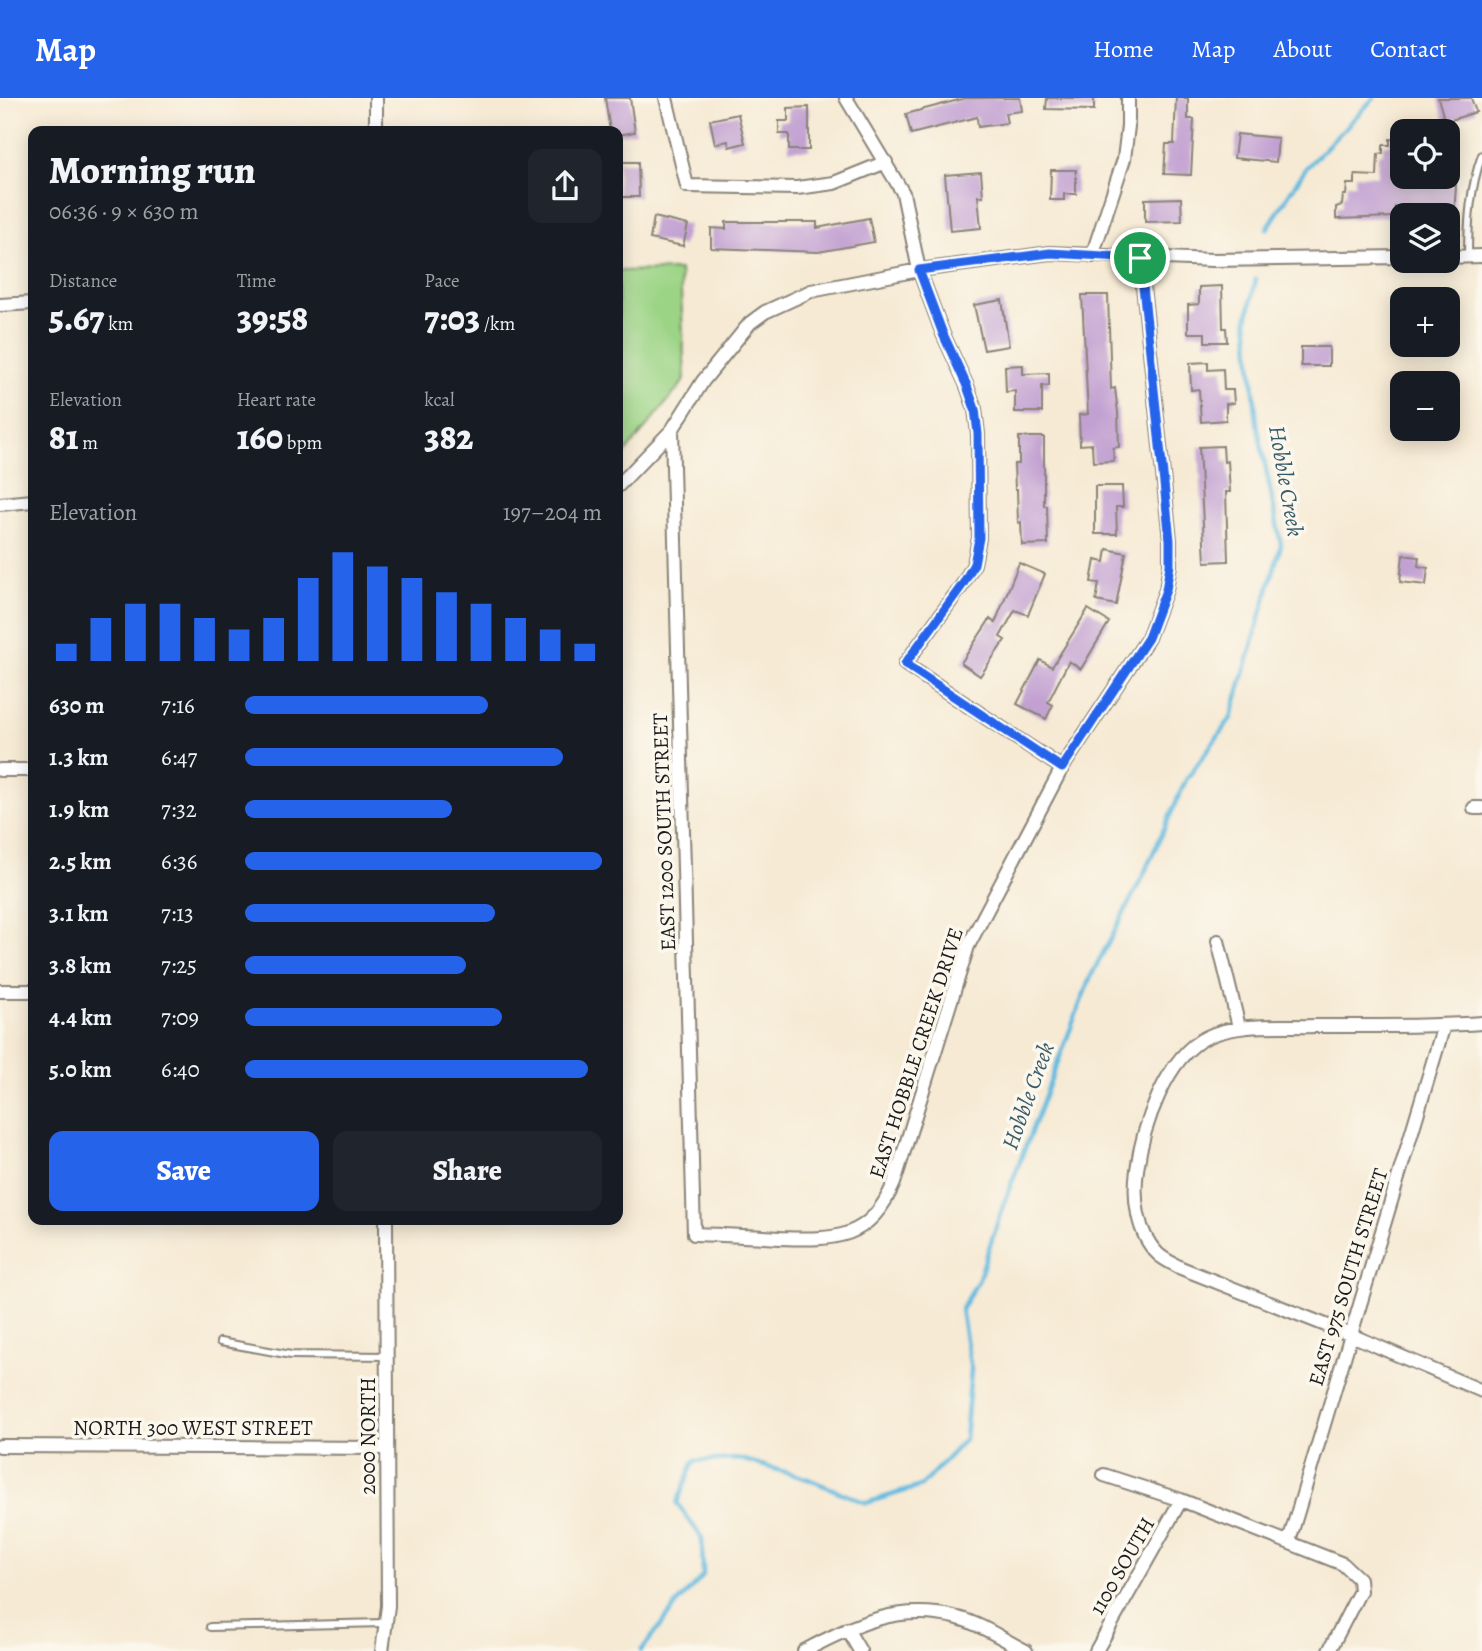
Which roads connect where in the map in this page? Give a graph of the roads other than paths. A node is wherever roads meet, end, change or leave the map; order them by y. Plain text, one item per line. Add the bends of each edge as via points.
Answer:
1 (376, 98) edge
2 (667, 98) edge
3 (846, 98) edge
4 (1128, 98) edge
5 (376, 126) edge
6 (1482, 155) edge
7 (886, 162) junction
8 (1092, 256) junction
9 (1460, 256) edge
10 (1468, 256) junction
11 (1482, 256) edge
12 (1390, 257) edge
13 (1140, 258) junction
14 (919, 270) junction
15 (28, 303) edge
16 (0, 305) edge
17 (672, 430) junction
18 (623, 481) edge
19 (28, 501) edge
20 (0, 504) edge
21 (1062, 768) junction
22 (0, 770) edge
23 (28, 770) edge
24 (1218, 942) dead end
25 (28, 991) edge
26 (0, 992) edge
27 (1482, 1023) edge
28 (1444, 1026) junction
29 (1239, 1027) junction
30 (386, 1225) edge
31 (694, 1234) joint
32 (1350, 1335) junction
33 (220, 1342) dead end
34 (387, 1356) junction
35 (1482, 1391) edge
36 (0, 1446) edge
37 (386, 1448) junction
38 (1104, 1475) dead end
39 (1181, 1500) junction
40 (1289, 1541) junction
41 (387, 1622) junction
42 (210, 1627) dead end
43 (847, 1629) junction
44 (382, 1651) edge
45 (804, 1651) edge
46 (860, 1651) edge
47 (1026, 1651) edge
48 (1096, 1651) edge
49 (1329, 1651) edge

1 - 5 street
2 - 7 street via 687,186 797,188 834,183
3 - 7 street
4 - 8 street via 1124,159
6 - 10 lane via 1468,216
7 - 14 street via 903,193
8 - 13 street
8 - 14 street via 1050,253
9 - 10 street
10 - 11 street
12 - 13 street
13 - 21 street, EAST HOBBLE CREEK DRIVE via 1170,565 1163,603 1148,638
14 - 17 street via 811,291 765,312 727,349
14 - 21 street via 975,409 979,538 974,564 963,584 905,664
15 - 16 street
17 - 18 street
17 - 31 street, EAST 1200 SOUTH STREET
19 - 20 street
21 - 31 street, EAST HOBBLE CREEK DRIVE via 968,946 894,1183 874,1219 837,1238
22 - 23 street
24 - 29 street
25 - 26 street
27 - 28 street
28 - 29 street
28 - 32 street, EAST 975 SOUTH STREET
29 - 32 street via 1205,1038 1184,1054 1167,1078 1139,1150 1136,1206 1144,1237 1159,1255 1181,1268
30 - 34 street, 2000 NORTH
32 - 35 street
32 - 40 street, EAST 975 SOUTH STREET
33 - 34 lane via 290,1355
34 - 37 street, 2000 NORTH
36 - 37 street, NORTH 300 WEST STREET
37 - 41 street, 2000 NORTH
38 - 39 street
39 - 40 street
39 - 48 street, 1100 SOUTH
40 - 49 street via 1343,1563 1359,1579 1360,1591
41 - 42 lane
41 - 44 street, 2000 NORTH
43 - 45 street
43 - 46 street
43 - 47 street via 888,1615 925,1612 960,1619

